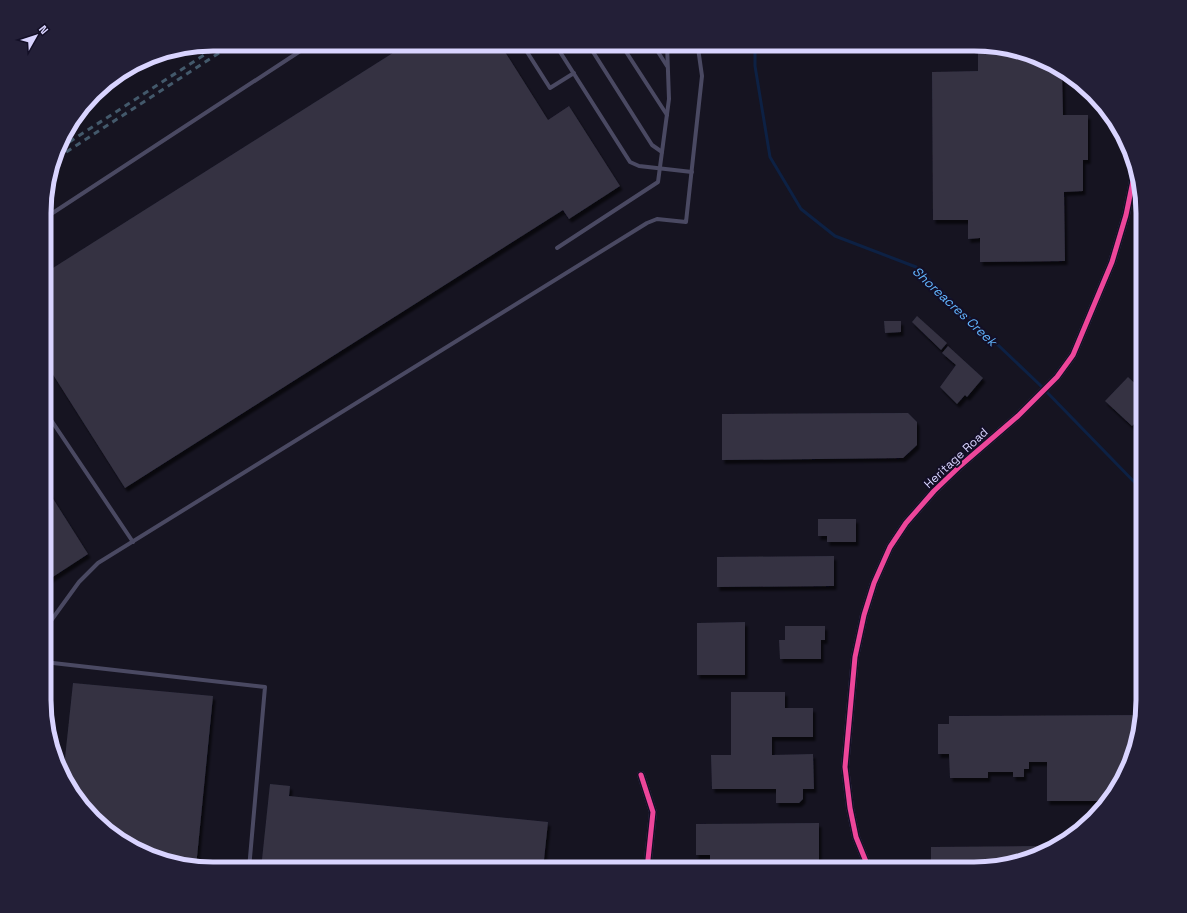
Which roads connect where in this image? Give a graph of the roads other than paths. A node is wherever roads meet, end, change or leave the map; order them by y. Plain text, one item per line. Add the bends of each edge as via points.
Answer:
1 (300, 51) edge
2 (526, 51) edge
3 (560, 51) edge
4 (592, 51) edge
5 (626, 51) edge
6 (658, 51) edge
7 (667, 51) edge
8 (698, 51) edge
9 (668, 66) junction
10 (574, 73) junction
11 (667, 115) junction
12 (662, 152) junction
13 (660, 169) junction
14 (692, 172) junction
15 (1133, 182) edge
16 (51, 214) edge
17 (557, 248) dead end
18 (51, 420) edge
19 (132, 542) junction
20 (51, 620) edge
21 (51, 663) edge
22 (641, 775) dead end
23 (250, 862) edge
24 (648, 862) edge
25 (867, 862) edge

1 - 16 lane
2 - 10 lane via 550,88
3 - 10 lane
4 - 12 lane via 652,145
5 - 11 lane
6 - 9 lane
7 - 9 lane
8 - 14 lane via 702,76
9 - 11 lane
10 - 13 lane via 630,162
11 - 12 lane
12 - 13 lane
13 - 14 lane
13 - 17 lane via 658,182
14 - 19 lane via 686,222 657,219 647,223
15 - 25 street, Heritage Road via 1112,262 1073,355 1056,377 1018,416 960,466 906,523 890,547 874,583 855,657 845,767 856,837
18 - 19 lane
19 - 20 lane via 98,563 79,582
21 - 23 lane via 265,687
22 - 24 street via 653,812

